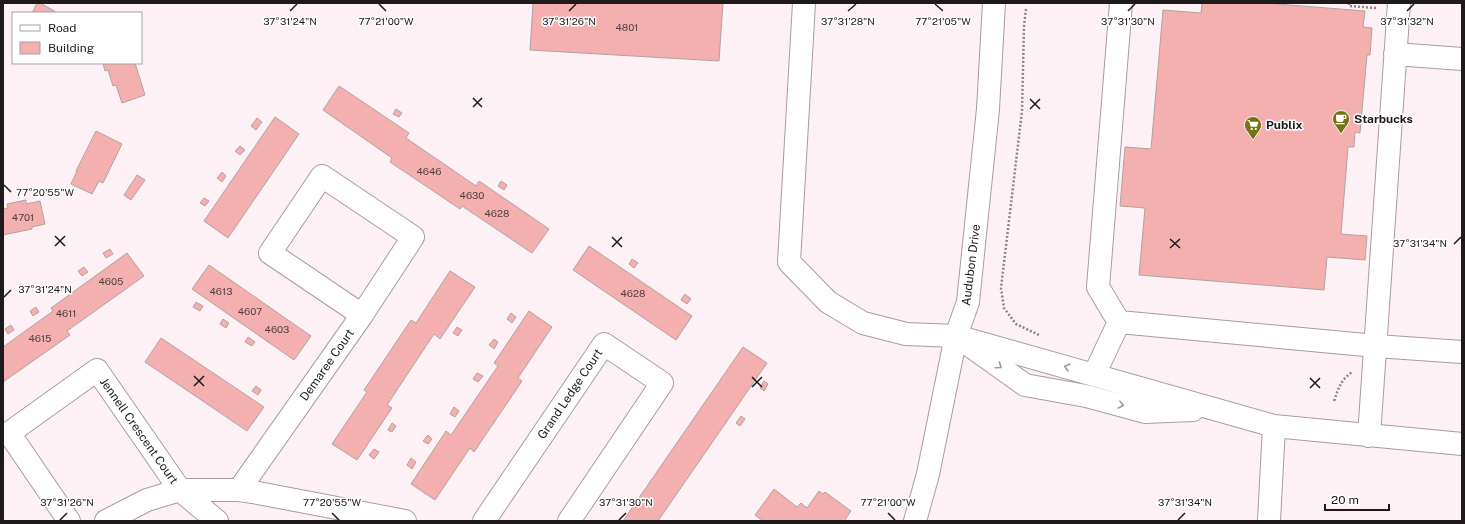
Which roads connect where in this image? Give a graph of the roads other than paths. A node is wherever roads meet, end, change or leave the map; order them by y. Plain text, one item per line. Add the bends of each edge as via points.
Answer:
1 (804, 3) edge
2 (994, 3) edge
3 (1121, 3) edge
4 (1399, 3) edge
5 (1395, 54) junction
6 (1462, 59) edge
7 (362, 315) junction
8 (1119, 322) junction
9 (956, 336) junction
10 (1376, 346) junction
11 (1462, 352) edge
12 (1094, 375) junction
13 (1212, 409) junction
14 (1274, 426) junction
15 (1369, 436) junction
16 (1462, 444) edge
17 (180, 490) junction
18 (239, 490) junction
19 (69, 521) edge
20 (106, 521) edge
21 (217, 521) edge
22 (405, 521) edge
23 (484, 521) edge
24 (569, 521) edge
25 (915, 521) edge
26 (1269, 521) edge

1 - 9 street via 789,262 828,302 863,324 906,334
2 - 9 street, Audubon Drive via 988,109 968,302
3 - 8 street via 1098,287
4 - 5 street
5 - 6 street
5 - 10 street
7 - 7 street, Demaree Court via 413,237 322,176 270,253
7 - 18 street, Demaree Court
8 - 10 street
8 - 12 street
12 -> 9 street
9 -> 13 street via 1025,385 1086,396 1145,412
9 - 25 street, Audubon Drive via 928,474
10 - 11 street
10 - 15 street
12 - 13 street
13 - 14 street
14 - 15 street
14 - 26 street
15 - 16 street
17 - 18 street
17 - 19 street, Jennell Crescent Court via 97,370 9,433
17 - 20 street via 147,500
17 - 21 street
18 - 22 street
23 - 24 street, Grand Ledge Court via 604,344 662,384

